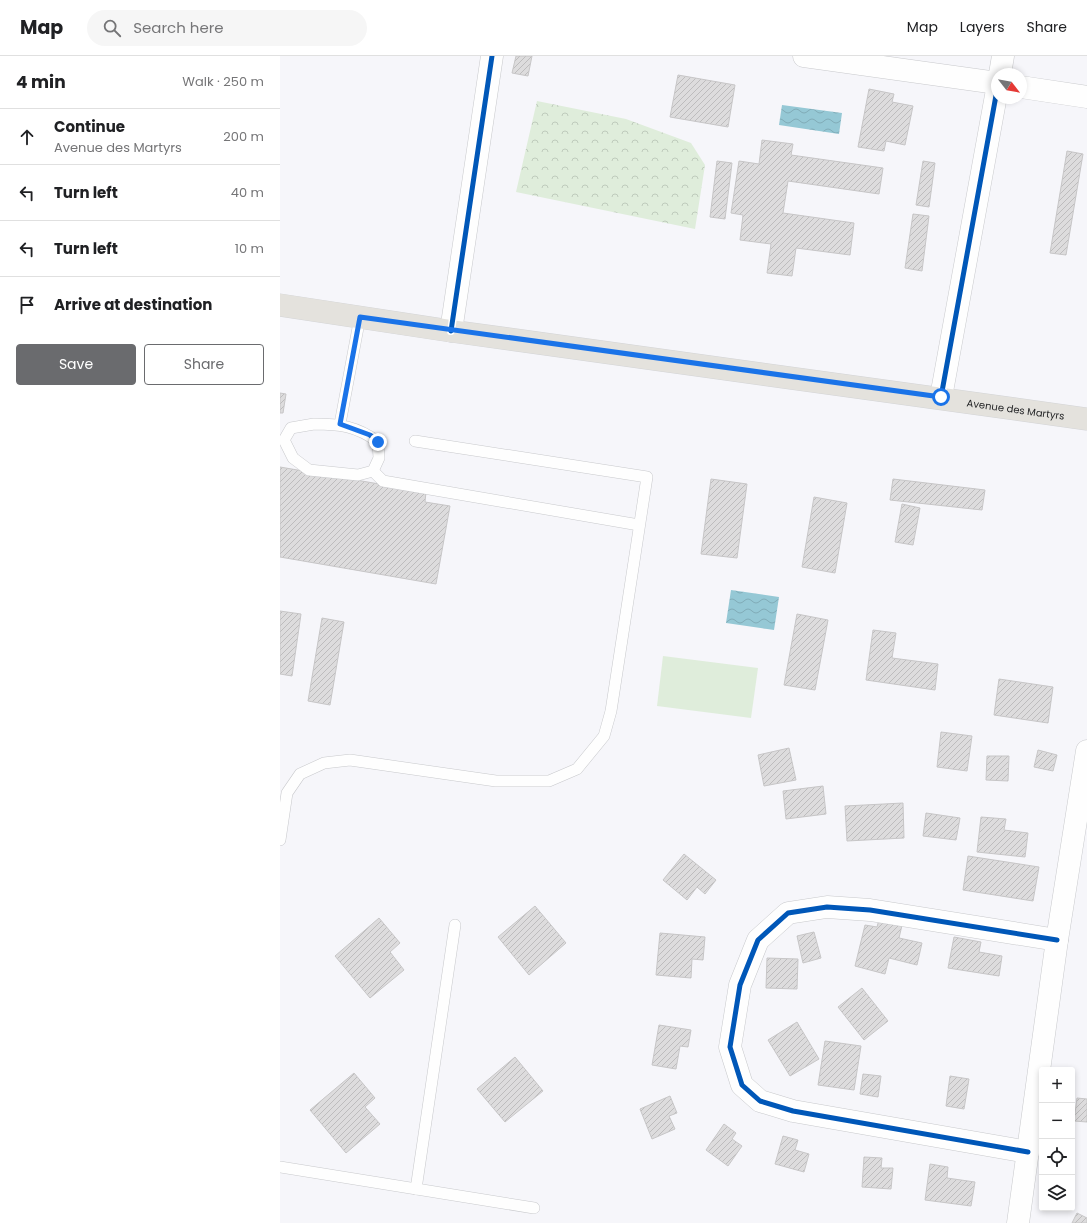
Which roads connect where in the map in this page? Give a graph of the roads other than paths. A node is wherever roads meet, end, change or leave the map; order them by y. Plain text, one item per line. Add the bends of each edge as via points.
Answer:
1 (492, 56) edge
2 (804, 56) edge
3 (1003, 56) edge
4 (1001, 68) edge
5 (991, 82) edge
6 (1027, 88) edge
7 (1087, 97) edge
8 (994, 104) edge
9 (280, 305) edge
10 (360, 317) junction
11 (451, 331) junction
12 (941, 397) junction
13 (1087, 419) edge
14 (340, 424) junction
15 (285, 427) edge
16 (415, 441) dead end
17 (373, 472) junction
18 (639, 525) junction
19 (1087, 751) edge
20 (1083, 810) edge
21 (280, 840) edge
22 (455, 925) dead end
23 (1057, 940) junction
24 (1028, 1152) junction
25 (280, 1167) edge
26 (416, 1189) junction
27 (534, 1208) dead end
28 (1018, 1223) edge

1 - 11 street
2 - 5 street
3 - 4 street
6 - 7 street
8 - 12 street
9 - 10 main road, Avenue des Martyrs
10 - 11 main road, Avenue des Martyrs
10 - 14 lane
11 - 12 main road, Avenue des Martyrs
12 - 13 main road, Avenue des Martyrs
14 - 15 lane
14 - 17 lane via 370,435 378,442 378,458
15 - 17 lane via 284,440 294,458 309,470 358,475
16 - 18 lane via 647,477
17 - 18 lane via 383,481
18 - 21 lane via 611,711 604,736 577,769 549,782 496,782 350,760 324,763 300,774 287,793
19 - 20 street
20 - 23 street
22 - 26 lane
23 - 24 street
23 - 24 street via 870,910 827,907 788,912 758,940 740,985 730,1047 742,1085 760,1101 793,1111
24 - 28 street
25 - 26 lane
26 - 27 lane

